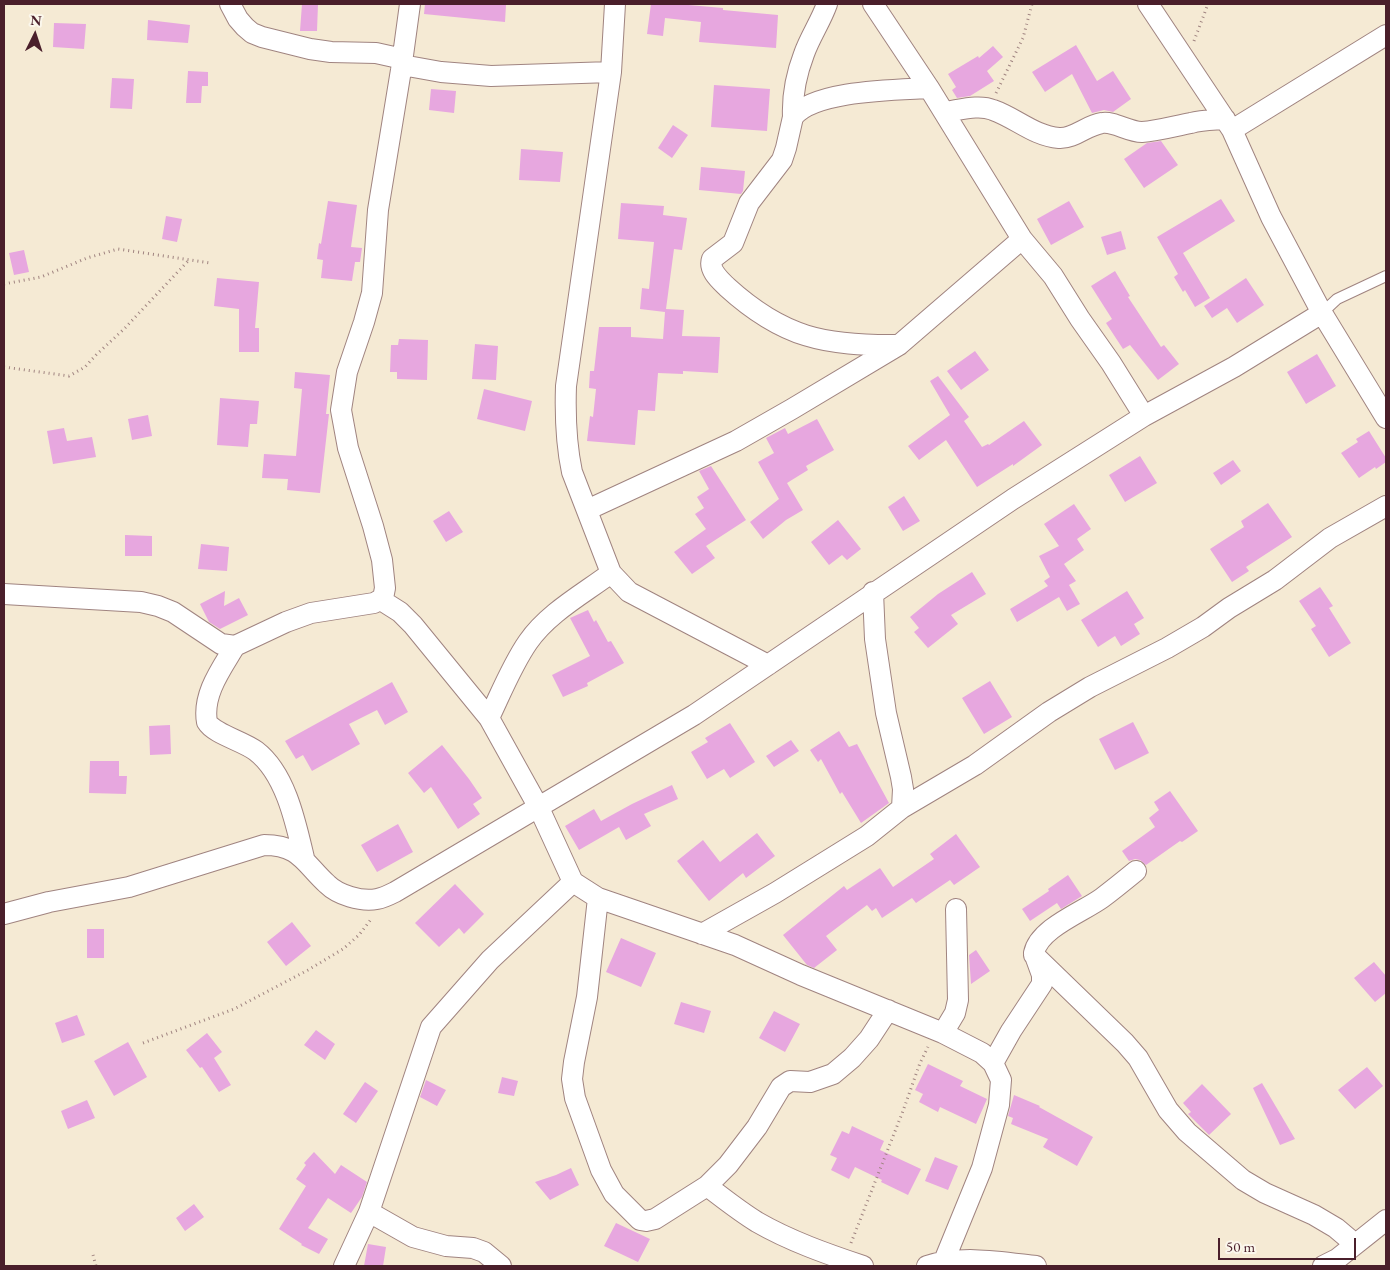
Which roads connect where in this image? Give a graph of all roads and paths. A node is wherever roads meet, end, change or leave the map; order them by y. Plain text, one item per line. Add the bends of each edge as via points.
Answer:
1 (230, 4) edge
2 (410, 4) edge
3 (615, 4) edge
4 (827, 4) edge
5 (873, 4) edge
6 (1032, 4) edge
7 (1148, 4) edge
8 (1208, 4) edge
9 (406, 27) junction
10 (1386, 35) edge
11 (376, 53) junction
12 (1186, 61) junction
13 (403, 62) junction
14 (611, 72) junction
15 (930, 88) junction
16 (991, 109) junction
17 (944, 112) junction
18 (793, 117) junction
19 (1228, 124) junction
20 (1022, 240) junction
21 (189, 260) junction
22 (210, 263) dead end
23 (1386, 276) edge
24 (4, 284) edge
25 (1322, 314) junction
26 (900, 345) junction
27 (4, 367) edge
28 (1144, 416) junction
29 (1386, 418) edge
30 (1386, 506) edge
31 (587, 510) junction
32 (611, 574) junction
33 (873, 592) junction
34 (4, 594) edge
35 (381, 600) junction
36 (235, 646) junction
37 (768, 665) junction
38 (489, 718) junction
39 (539, 808) junction
40 (902, 808) junction
41 (304, 858) junction
42 (1136, 871) dead end
43 (573, 882) junction
44 (384, 897) junction
45 (598, 898) junction
46 (956, 909) dead end
47 (4, 914) edge
48 (702, 934) junction
49 (1034, 955) junction
50 (888, 1010) junction
51 (943, 1033) junction
52 (143, 1043) dead end
53 (993, 1063) junction
54 (707, 1186) junction
55 (369, 1212) junction
56 (1386, 1220) edge
57 (1355, 1244) junction
58 (93, 1256) dead end
59 (854, 1263) edge
60 (936, 1264) edge
61 (1335, 1264) edge
62 (96, 1266) edge
63 (344, 1266) edge
64 (501, 1266) edge
65 (1036, 1266) edge

1 - 11 street via 244,27 262,37 331,52
2 - 9 street
3 - 14 street
4 - 18 street via 804,54 793,94
5 - 15 street
6 - 16 path via 1023,38
7 - 12 street
8 - 12 path
9 - 11 street
9 - 13 street
10 - 19 street
11 - 13 street
12 - 19 street
13 - 14 street via 441,72 491,76
13 - 35 street via 378,210 372,293 347,372 341,410 348,448 382,560 385,588
14 - 31 street via 566,386 568,455
15 - 17 street
15 - 18 street via 820,100 804,107
16 - 17 street
16 - 19 street via 1041,134 1061,138 1100,123 1142,132 1193,122
17 - 20 street
18 - 26 street via 782,160 749,203 733,243 711,260 713,271 748,306 767,319 811,338 864,346
19 - 25 street via 1271,217
20 - 26 street
20 - 28 street via 1053,276
21 - 22 path
21 - 24 path via 118,249 41,277
21 - 27 path via 85,367 69,376
23 - 25 lane via 1337,299
25 - 28 street
25 - 29 street
26 - 31 street via 736,441
28 - 33 street
30 - 40 street via 1330,538 1275,580 1203,627 1090,687 975,765
31 - 32 street
32 - 37 street via 629,592
32 - 38 street via 536,631
33 - 37 street
33 - 40 street via 875,639 886,713 902,783
34 - 36 street via 141,602 173,612 221,644
35 - 36 street via 310,614
35 - 38 street via 413,625
36 - 41 street via 210,692 206,722 266,760 292,809
37 - 39 street via 694,715
38 - 39 street
39 - 43 street
39 - 44 street
40 - 48 street via 867,836
41 - 44 street via 328,886 338,892 372,900
41 - 47 street via 280,847 259,846 129,887
42 - 49 street via 1103,897 1058,924 1036,946
43 - 45 street
43 - 55 street via 490,960 431,1027
44 - 52 path via 359,935 343,949 234,1009
45 - 48 street
45 - 54 street via 587,997 572,1079 584,1128 614,1194 640,1220 655,1219
46 - 51 street via 958,1000 955,1013
48 - 50 street
49 - 53 street via 1042,984
49 - 57 street via 1138,1058 1168,1110 1187,1132 1243,1180 1314,1215
50 - 51 street
50 - 54 street via 869,1039 833,1074 810,1082 790,1081 780,1087 745,1145
51 - 53 street via 982,1053
51 - 59 path via 929,1045 920,1063 880,1167
53 - 60 street via 1001,1080 999,1105 982,1168
54 - 59 street via 755,1221
55 - 63 street
55 - 64 street via 413,1237 484,1252
56 - 57 street
57 - 61 street
58 - 62 path
60 - 65 street via 980,1261

